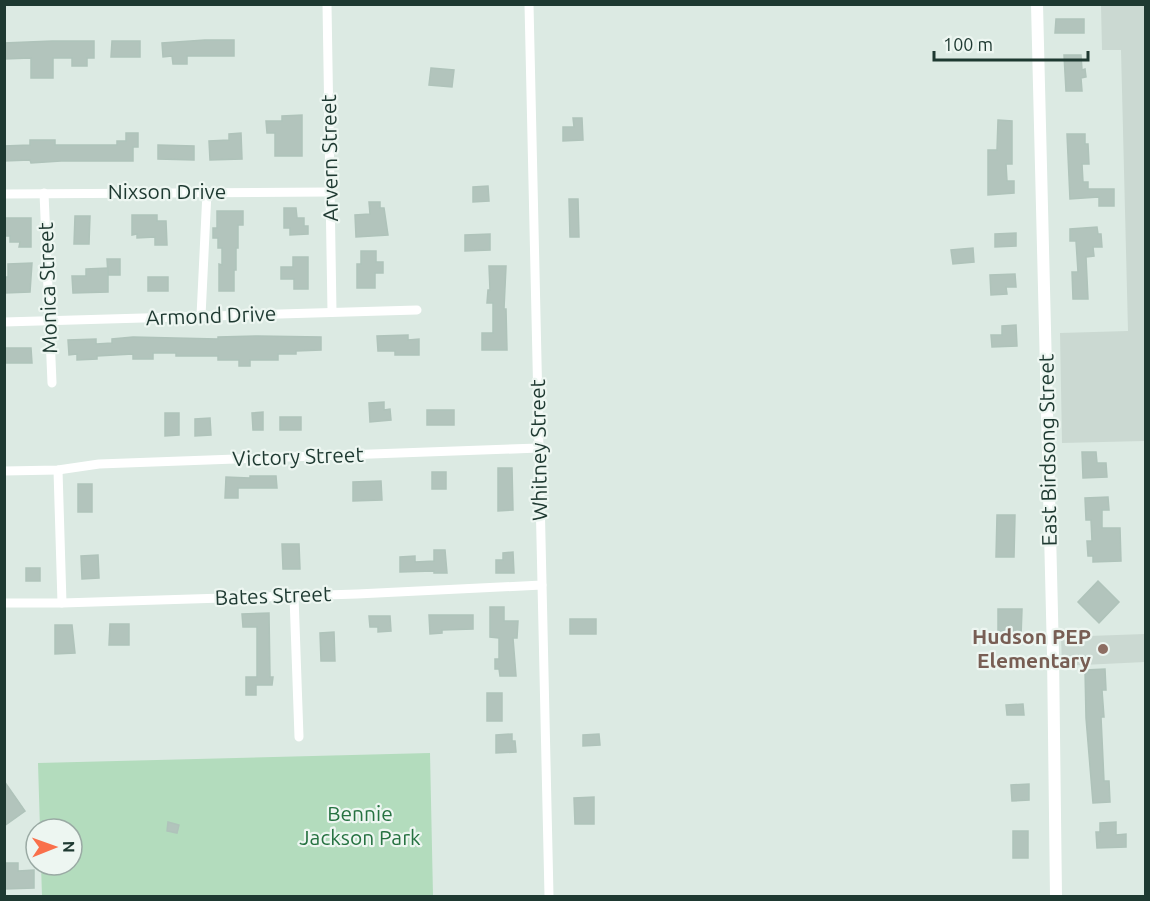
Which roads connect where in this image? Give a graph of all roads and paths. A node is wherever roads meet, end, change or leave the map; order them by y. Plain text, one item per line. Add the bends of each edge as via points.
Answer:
1 (327, 4) edge
2 (529, 4) edge
3 (1037, 4) edge
4 (207, 192) junction
5 (330, 192) junction
6 (44, 193) junction
7 (4, 194) edge
8 (417, 310) dead end
9 (332, 312) junction
10 (201, 316) junction
11 (48, 321) junction
12 (4, 322) edge
13 (51, 383) dead end
14 (539, 448) junction
15 (58, 470) junction
16 (4, 471) edge
17 (542, 585) junction
18 (294, 596) junction
19 (4, 603) edge
20 (62, 603) junction
21 (299, 736) dead end
22 (549, 897) edge
23 (1056, 897) edge

1 - 5 street, Arvern Street
2 - 14 street, Whitney Street
3 - 23 street, East Birdsong Street
4 - 5 street, Nixson Drive
4 - 6 street, Nixson Drive
4 - 10 street
5 - 9 street, Arvern Street
6 - 7 street, Nixson Drive
6 - 11 street, Monica Street
8 - 9 street, Armond Drive
9 - 10 street, Armond Drive
10 - 11 street, Armond Drive
11 - 12 street, Armond Drive
11 - 13 street, Monica Street
14 - 15 street, Victory Street via 99,464
14 - 17 street, Whitney Street
15 - 16 street, Victory Street
15 - 20 street
17 - 18 street, Bates Street
17 - 22 street, Whitney Street
18 - 20 street, Bates Street
18 - 21 street
19 - 20 street, Bates Street

